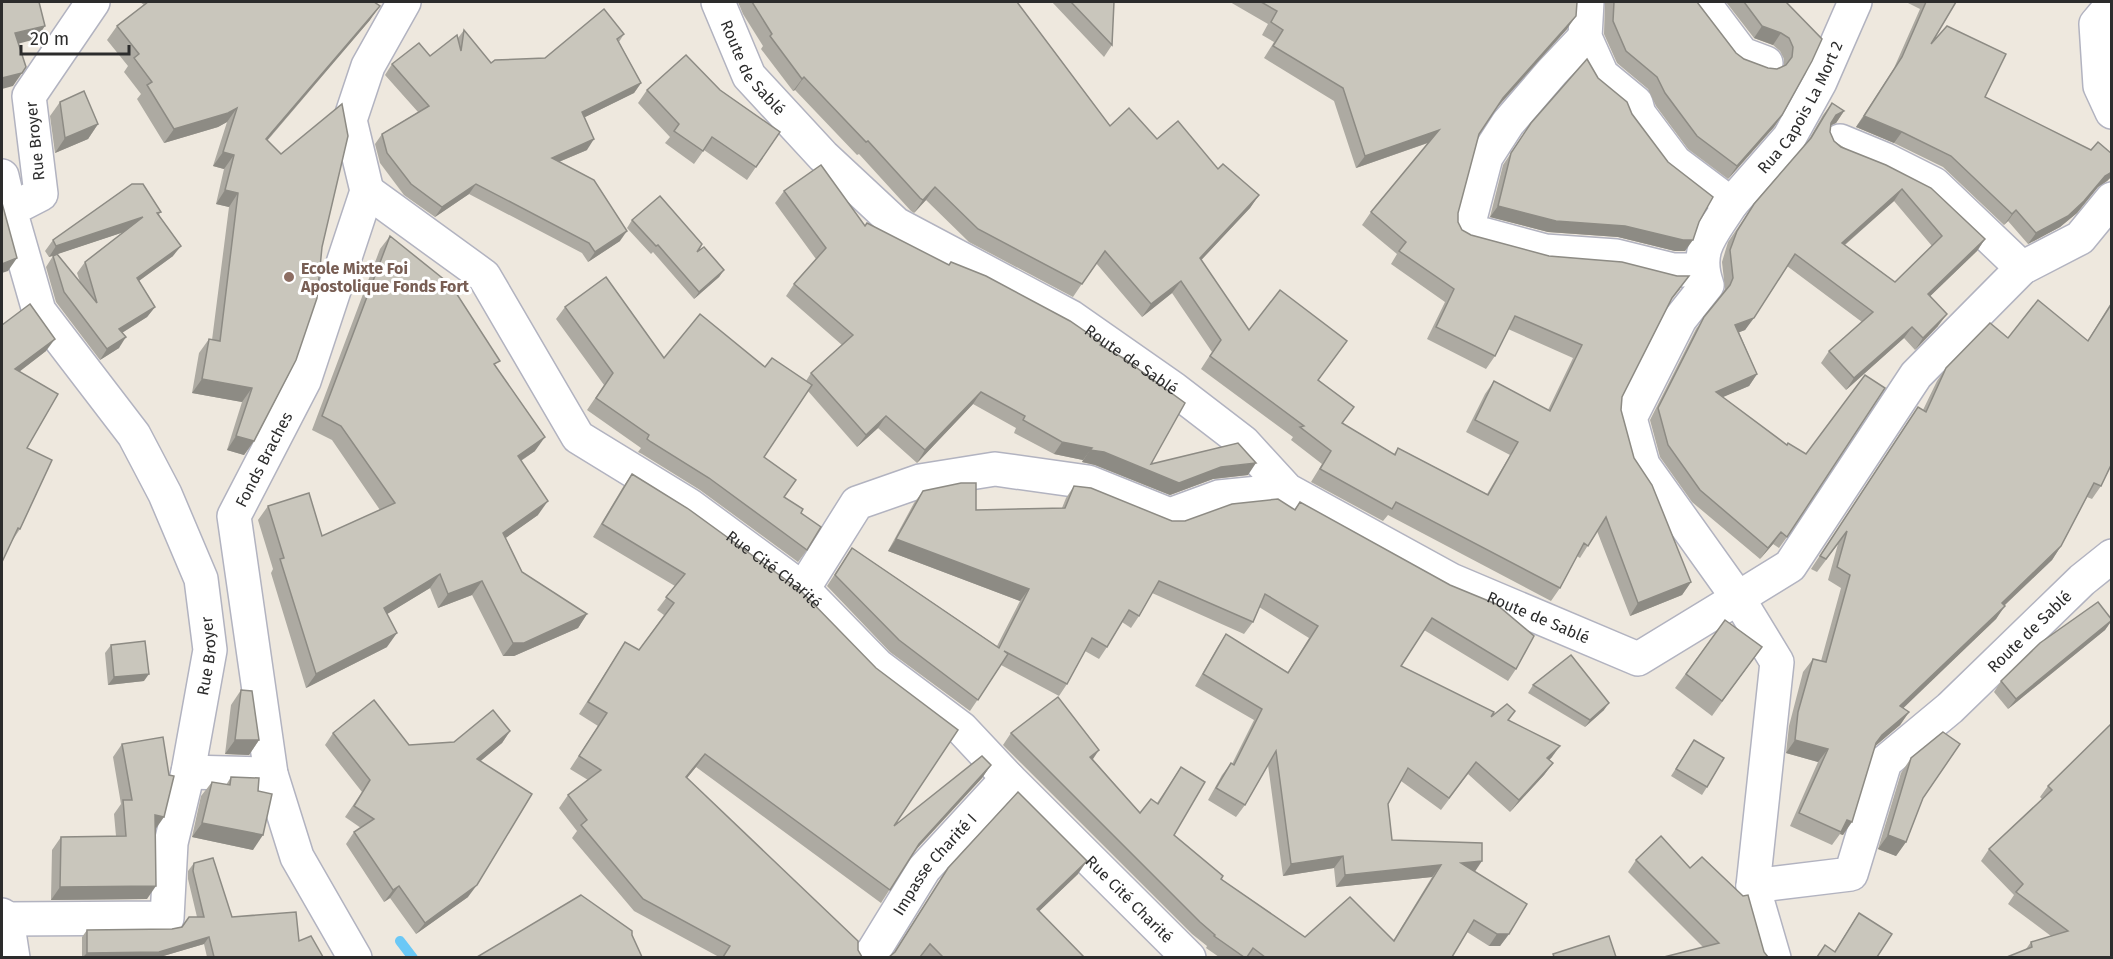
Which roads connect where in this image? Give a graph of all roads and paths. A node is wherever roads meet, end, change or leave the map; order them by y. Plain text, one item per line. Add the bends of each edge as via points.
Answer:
1 (93, 2) edge
2 (404, 2) edge
3 (718, 2) edge
4 (1587, 2) edge
5 (1703, 2) edge
6 (1855, 2) edge
7 (2112, 5) edge
8 (1585, 37) junction
9 (1766, 63) dead end
10 (2112, 112) edge
11 (1840, 141) dead end
12 (2, 176) edge
13 (367, 191) junction
14 (2112, 200) edge
15 (1731, 204) junction
16 (10, 210) junction
17 (2022, 268) junction
18 (1701, 270) junction
19 (1287, 490) junction
20 (2112, 556) edge
21 (803, 589) junction
22 (1738, 598) junction
23 (188, 772) junction
24 (271, 774) junction
25 (1008, 778) junction
26 (1753, 886) junction
27 (4, 917) edge
28 (873, 956) edge
29 (13, 957) edge
30 (355, 957) edge
31 (1189, 957) edge
32 (1774, 957) edge

1 - 16 street, Rue Broyer via 29,96 41,194
2 - 13 street via 368,66 350,120
3 - 19 street, Route de Sablé via 749,76 823,156 896,224 1071,317 1243,442
4 - 8 street
5 - 9 street via 1742,54
6 - 15 street, Rua Capois La Mort 2 via 1820,82 1789,138
7 - 10 street via 2096,24 2100,86
8 - 15 street via 1602,75 1636,104 1639,114 1675,162
8 - 18 street via 1516,115 1486,157 1467,230 1545,251 1616,256 1673,270
11 - 17 street via 1934,184
12 - 16 street, Rue Broyer
13 - 21 street, Rue Cité Charité via 484,276 578,437 689,505
13 - 24 street, Fonds Braches via 304,381 234,516
14 - 17 street via 2080,238
15 - 18 street, Rua Capois La Mort 2 via 1703,248
16 - 23 street, Rue Broyer via 39,311 134,435 165,494 201,579 210,650
17 - 22 street via 1916,375 1790,566
18 - 22 street, Rua Capois La Mort 2 via 1707,285 1680,319 1630,418 1643,465
19 - 21 street via 1219,497 1170,515 1088,482 995,469 920,482 857,503
19 - 22 street, Route de Sablé via 1451,580 1638,659
20 - 26 street, Route de Sablé via 2082,580 1950,708 1885,762 1851,874
21 - 25 street, Rue Cité Charité via 878,666 962,729
22 - 26 street via 1777,662
23 - 24 street
23 - 27 street, Rue Broyer via 171,843 167,918
24 - 30 street, Fonds Braches via 297,857
25 - 28 street, Impasse Charité I via 924,870
25 - 31 street, Rue Cité Charité
26 - 32 street
27 - 29 street

